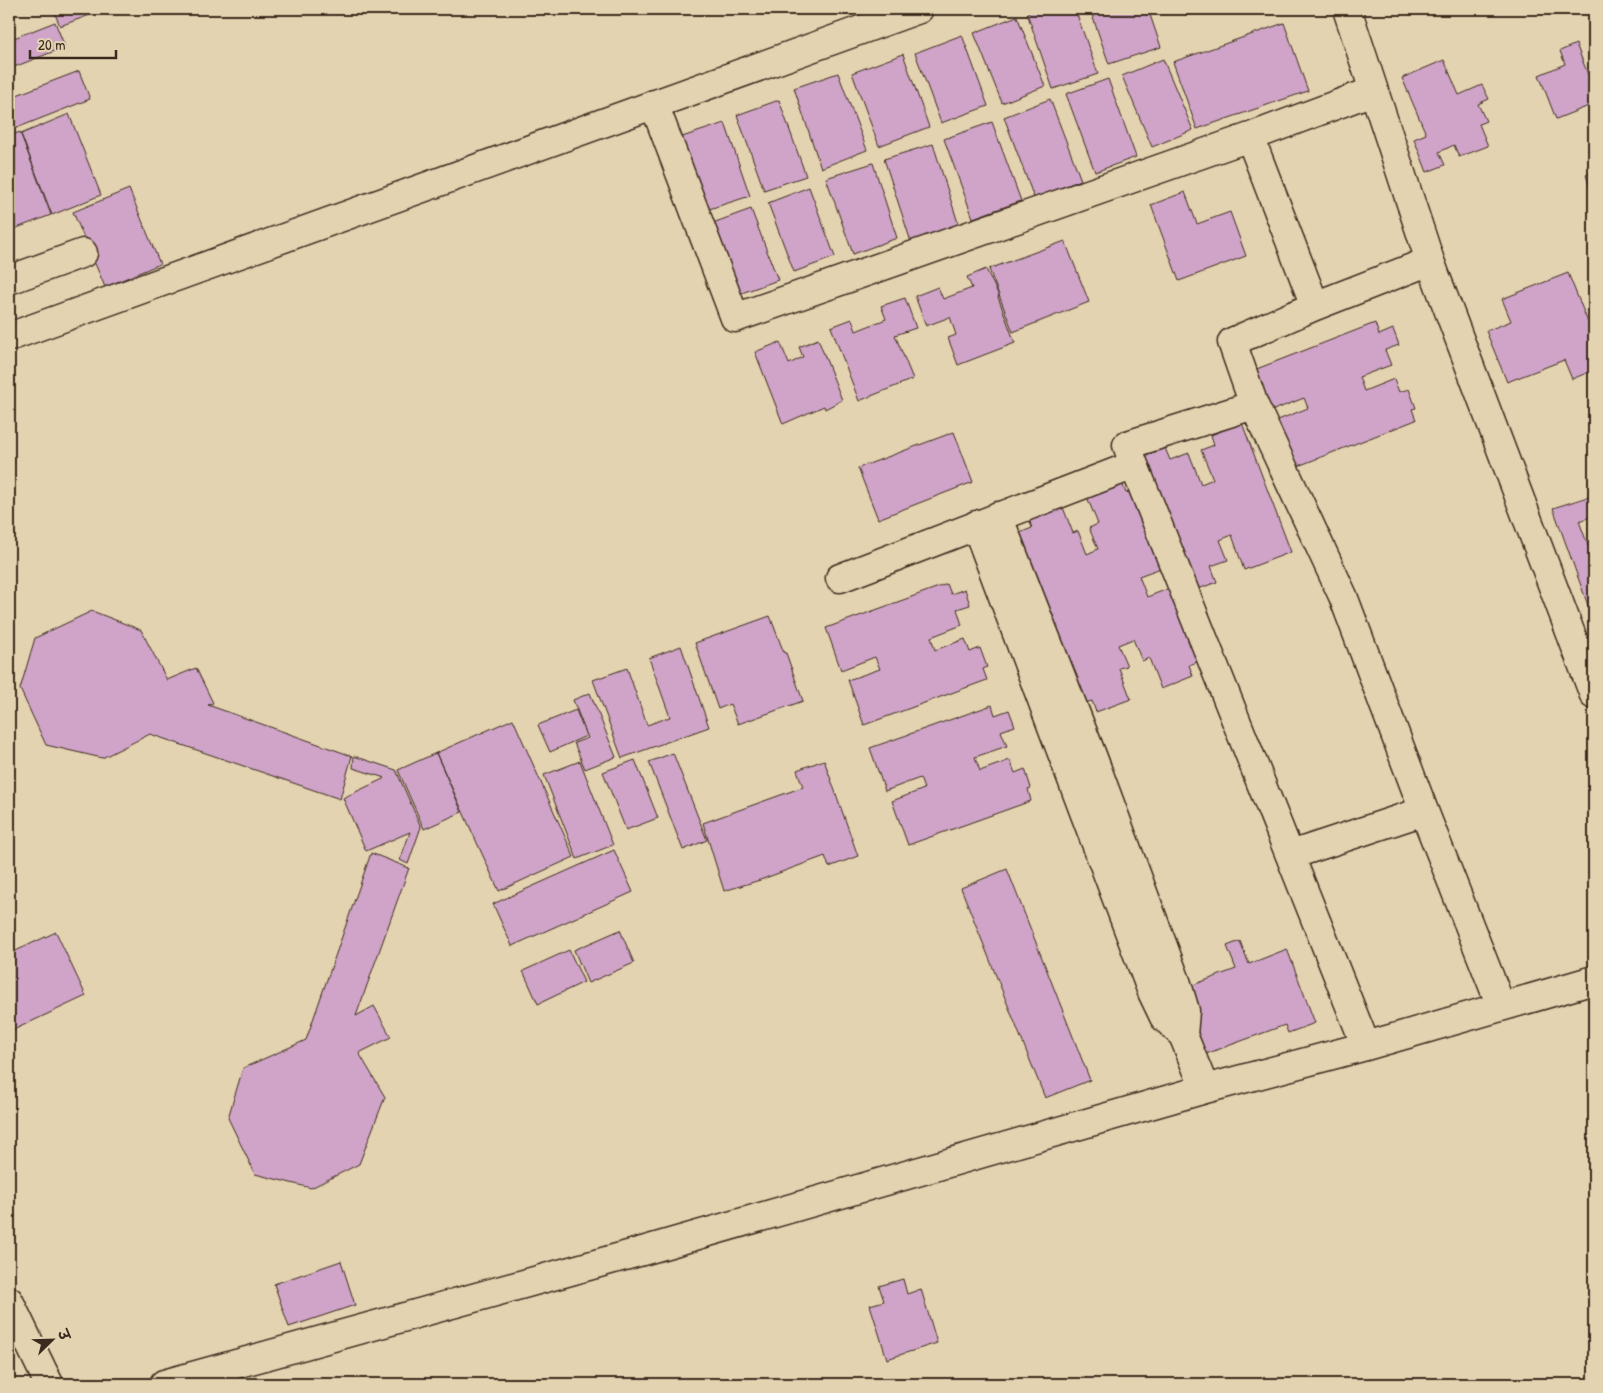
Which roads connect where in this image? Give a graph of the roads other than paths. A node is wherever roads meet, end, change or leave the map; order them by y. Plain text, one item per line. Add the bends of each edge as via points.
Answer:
1 (919, 9) edge
2 (1347, 9) edge
3 (1373, 91) junction
4 (654, 104) junction
5 (1250, 137) junction
6 (84, 253) dead end
7 (1430, 261) junction
8 (9, 280) edge
9 (1315, 306) junction
10 (9, 337) edge
11 (1254, 405) junction
12 (1134, 465) junction
13 (987, 521) junction
14 (840, 578) dead end
15 (1594, 695) edge
16 (1424, 811) junction
17 (1291, 855) junction
18 (1594, 980) edge
19 (1501, 1006) junction
20 (1366, 1046) junction
21 (1205, 1089) junction
22 (9, 1301) edge
23 (48, 1384) edge
24 (164, 1384) edge

1 - 4 street
2 - 3 street
3 - 5 street
3 - 7 street
4 - 5 street via 734,318
4 - 10 street
5 - 9 street
6 - 8 street
7 - 9 street
7 - 15 street
9 - 11 street via 1232,342
11 - 12 street via 1127,445
11 - 16 street via 1343,596
12 - 13 street
12 - 17 street
13 - 14 street
13 - 21 street via 1152,992 1164,1017 1183,1035
16 - 17 street
16 - 19 street
17 - 20 street
18 - 19 street
19 - 20 street
20 - 21 street
21 - 24 street
22 - 23 street

